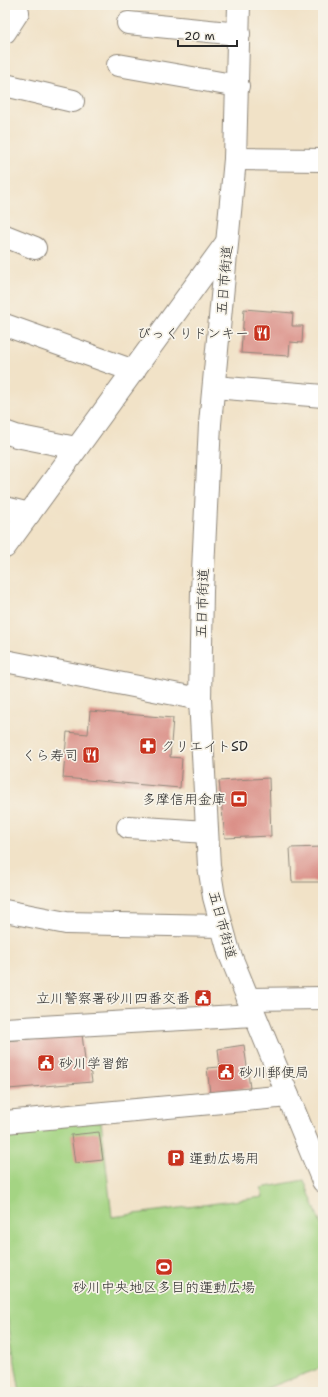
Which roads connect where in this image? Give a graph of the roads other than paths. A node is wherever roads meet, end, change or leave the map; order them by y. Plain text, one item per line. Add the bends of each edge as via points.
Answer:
1 (16, 5) edge
2 (239, 5) edge
3 (128, 23) dead end
4 (5, 32) edge
5 (239, 34) junction
6 (118, 64) dead end
7 (5, 85) edge
8 (238, 86) junction
9 (73, 101) dead end
10 (235, 159) junction
11 (323, 160) edge
12 (5, 236) edge
13 (227, 242) junction
14 (35, 248) dead end
15 (5, 325) edge
16 (134, 370) junction
17 (214, 387) junction
18 (323, 396) edge
19 (5, 432) edge
20 (76, 448) junction
21 (5, 508) edge
22 (29, 514) junction
23 (5, 547) edge
24 (5, 661) edge
25 (200, 699) junction
26 (128, 827) dead end
27 (207, 832) junction
28 (5, 911) edge
29 (221, 926) junction
30 (323, 998) edge
31 (251, 1007) junction
32 (5, 1029) edge
33 (288, 1096) junction
34 (5, 1122) edge
35 (323, 1181) edge

1 - 4 main road via 18,12
2 - 5 main road, 五日市街道
3 - 5 main road
5 - 8 main road, 五日市街道
6 - 8 main road
7 - 9 main road
8 - 10 main road, 五日市街道
10 - 11 main road
10 - 13 main road, 五日市街道
12 - 14 main road
13 - 16 main road
13 - 17 main road, 五日市街道
15 - 16 main road
16 - 20 main road
17 - 18 main road
17 - 25 main road, 五日市街道 via 202,591
19 - 20 main road
20 - 22 main road
21 - 22 main road
22 - 23 main road
24 - 25 main road
25 - 27 main road, 五日市街道
26 - 27 main road
27 - 29 main road, 五日市街道 via 214,897
28 - 29 main road via 66,923
29 - 31 main road, 五日市街道
30 - 31 main road
31 - 32 main road
31 - 33 main road, 五日市街道
33 - 34 main road
33 - 35 main road, 五日市街道

